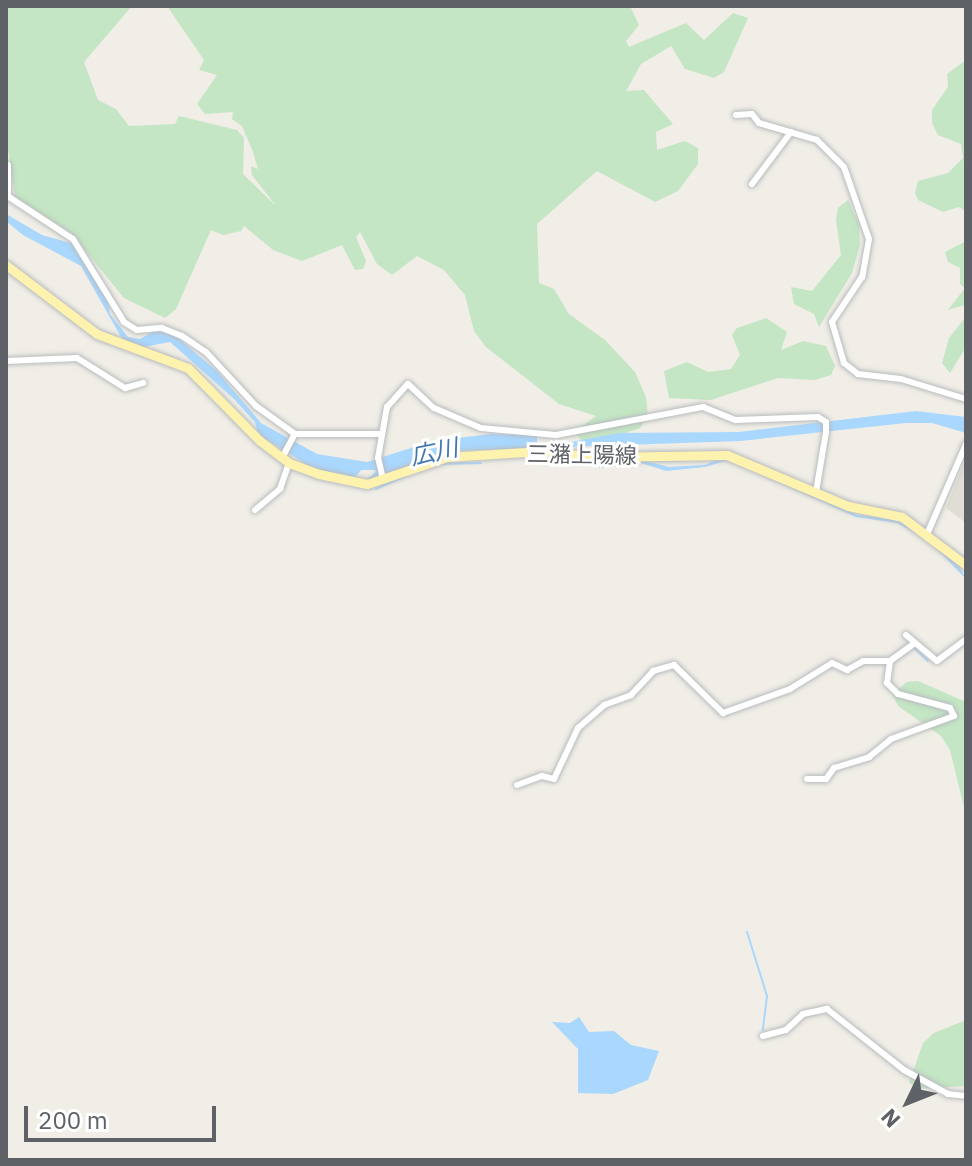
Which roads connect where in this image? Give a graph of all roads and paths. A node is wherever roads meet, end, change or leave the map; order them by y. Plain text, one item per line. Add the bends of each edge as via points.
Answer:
1 (736, 115) dead end
2 (791, 132) junction
3 (8, 165) edge
4 (752, 184) dead end
5 (7, 196) edge
6 (6, 265) edge
7 (6, 361) edge
8 (143, 383) dead end
9 (966, 399) edge
10 (380, 434) junction
11 (293, 437) junction
12 (966, 444) edge
13 (285, 458) junction
14 (383, 477) junction
15 (816, 492) junction
16 (255, 510) dead end
17 (928, 532) junction
18 (966, 565) edge
19 (906, 635) dead end
20 (966, 639) edge
21 (913, 644) junction
22 (890, 661) junction
23 (807, 779) dead end
24 (517, 785) dead end
25 (763, 1036) dead end
26 (966, 1096) edge

1 - 2 street via 752,114 759,123
2 - 4 street
2 - 9 street via 817,140 836,155 865,221 868,258 832,322 844,363 858,374 901,379
3 - 5 street
5 - 11 street via 73,239 124,322 137,330 162,328 206,352
6 - 13 main road, 三潴上陽線 via 97,334 188,368
7 - 8 street via 77,358 125,388
10 - 11 street
10 - 14 street
10 - 15 street via 387,407 408,384 434,408 481,428 541,434 703,407 736,420 772,415 826,422
11 - 13 street
12 - 17 street
13 - 14 main road, 三潴上陽線 via 358,484
13 - 16 street via 280,489
14 - 15 main road, 三潴上陽線 via 447,457 542,451 596,457 727,455
15 - 17 main road, 三潴上陽線 via 863,511 902,517
17 - 18 main road, 三潴上陽線
19 - 21 street
20 - 21 street via 937,661
21 - 22 street
22 - 23 street via 887,683 898,694 950,708 954,716 891,739 869,757 834,768 826,779
22 - 24 street via 863,661 847,670 832,663 790,689 723,713 674,665 663,668 578,728 554,779 542,776
25 - 26 street via 786,1030 803,1014 827,1009 904,1070 948,1094

